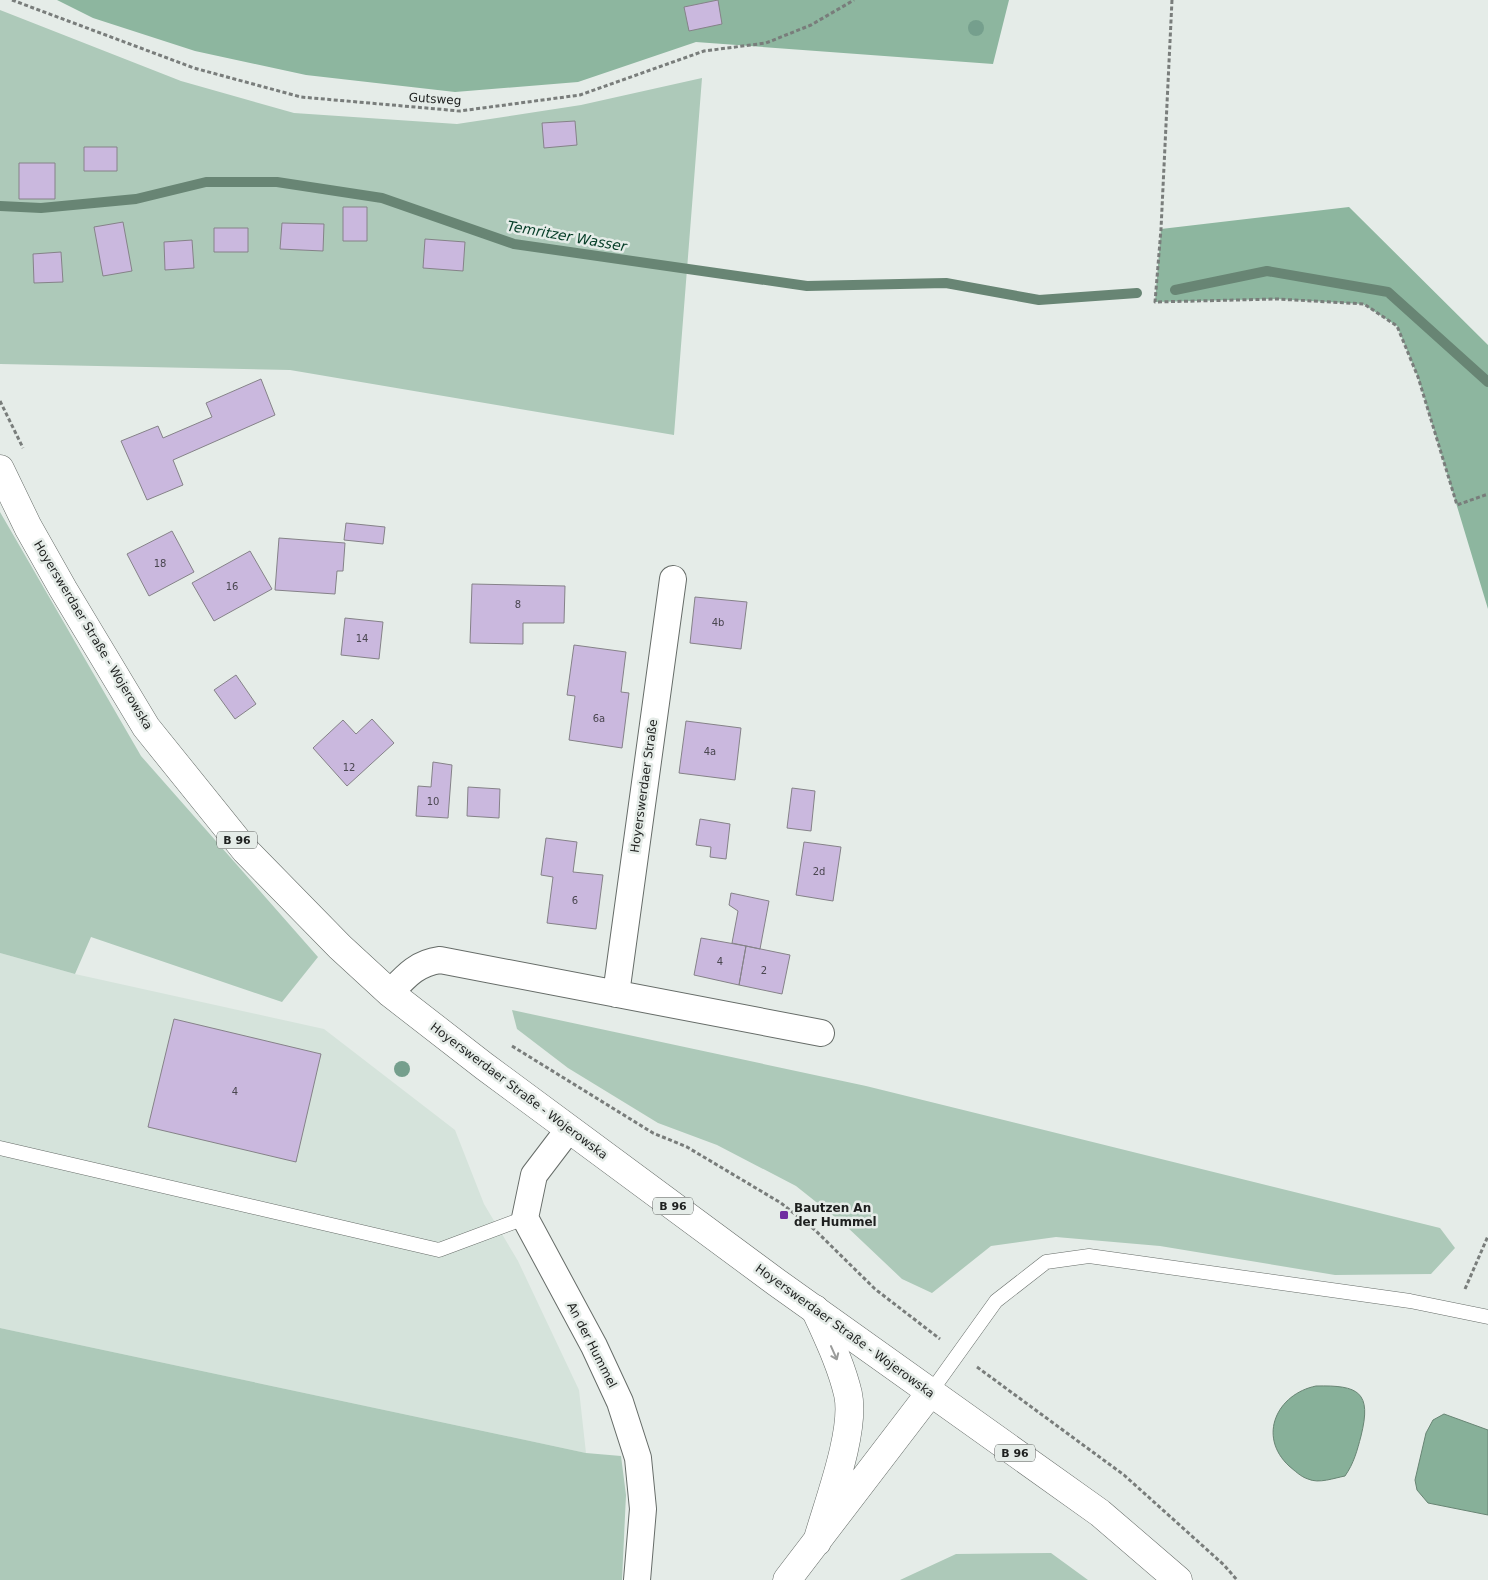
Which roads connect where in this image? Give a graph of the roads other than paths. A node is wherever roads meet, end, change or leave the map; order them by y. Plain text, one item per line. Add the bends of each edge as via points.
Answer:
1 (0, 469) edge
2 (673, 579) dead end
3 (390, 993) junction
4 (616, 994) junction
5 (821, 1034) dead end
6 (569, 1129) junction
7 (0, 1148) edge
8 (525, 1218) junction
9 (814, 1309) junction
10 (1488, 1317) edge
11 (930, 1393) junction
12 (816, 1542) junction
13 (637, 1580) edge
14 (786, 1580) edge
15 (1178, 1580) edge

1 - 3 main road, Hoyerswerdaer Straße - Wojerowska / B 96 via 63,589 146,726 245,850
2 - 4 street, Hoyerswerdaer Straße
3 - 4 street via 425,962 440,960
3 - 6 main road, Hoyerswerdaer Straße - Wojerowska / B 96
4 - 5 street
6 - 8 street via 534,1174
6 - 9 main road, Hoyerswerdaer Straße - Wojerowska / B 96
7 - 8 lane via 439,1250
8 - 13 street, An der Hummel via 594,1346 620,1402 635,1449 643,1509
9 - 11 main road, Hoyerswerdaer Straße - Wojerowska / B 96
9 -> 12 main road via 844,1381 850,1426
10 - 11 lane via 1410,1301 1089,1256 1046,1262 996,1301
11 - 12 main road
11 - 15 main road, Hoyerswerdaer Straße - Wojerowska / B 96 via 1100,1513
12 - 14 main road

